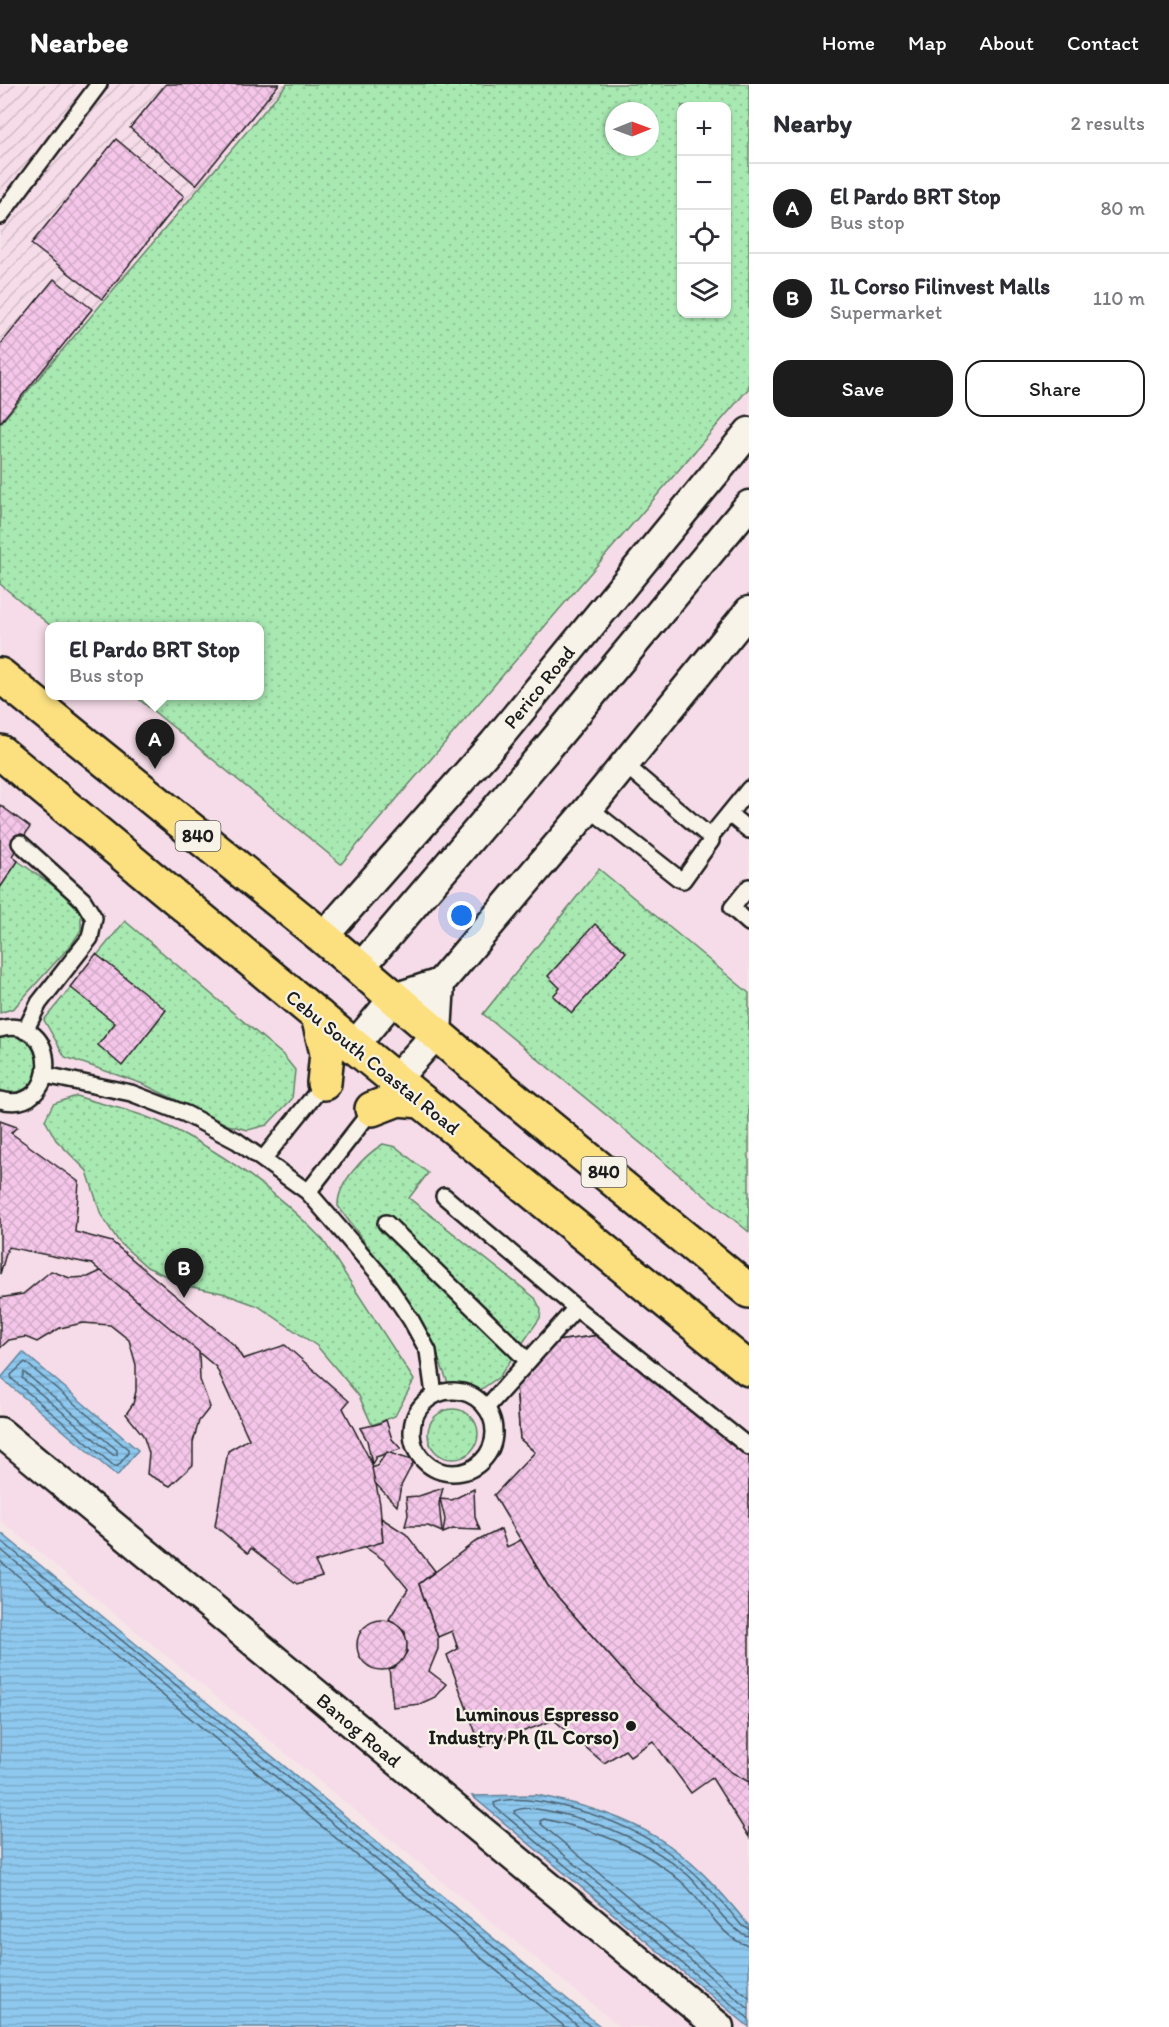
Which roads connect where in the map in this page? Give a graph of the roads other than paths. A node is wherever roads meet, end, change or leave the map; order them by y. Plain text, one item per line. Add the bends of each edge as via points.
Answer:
1 (99, 84) edge
2 (0, 216) edge
3 (749, 432) edge
4 (749, 505) edge
5 (749, 611) edge
6 (0, 675) edge
7 (0, 752) edge
8 (623, 763) junction
9 (749, 789) edge
10 (589, 808) junction
11 (729, 814) junction
12 (749, 830) edge
13 (710, 837) junction
14 (20, 843) dead end
15 (749, 887) edge
16 (749, 923) edge
17 (323, 937) junction
18 (360, 968) junction
19 (440, 983) junction
20 (394, 998) junction
21 (318, 1016) junction
22 (0, 1029) edge
23 (25, 1031) junction
24 (437, 1033) junction
25 (341, 1062) junction
26 (45, 1076) junction
27 (395, 1080) junction
28 (0, 1100) edge
29 (421, 1101) junction
30 (372, 1109) junction
31 (264, 1158) junction
32 (308, 1192) junction
33 (444, 1196) dead end
34 (386, 1223) dead end
35 (749, 1291) edge
36 (576, 1308) junction
37 (528, 1361) junction
38 (749, 1369) edge
39 (434, 1394) junction
40 (486, 1407) junction
41 (0, 1432) edge
42 (749, 1447) edge
43 (719, 2027) edge

1 - 2 lane
3 - 17 street, Perico Road via 494,743
4 - 18 street
5 - 8 street
6 - 17 highway, 840
7 - 21 highway, Cebu South Coastal Road
8 - 10 street
8 - 13 lane
9 - 11 lane
10 - 13 lane via 683,880
10 - 19 street
11 - 12 lane
11 - 13 lane
14 - 23 lane via 83,900 94,918 90,938 39,1003
15 - 16 lane via 732,909
17 - 18 highway, 840
18 - 20 highway, 840
19 - 20 street
19 - 24 street
20 - 24 highway, 840
20 - 25 street
21 - 25 highway, Cebu South Coastal Road
21 - 25 highway via 327,1053
22 - 23 lane
23 - 26 lane via 41,1044 47,1065
24 - 27 street
24 - 35 highway, 840
25 - 27 highway, Cebu South Coastal Road
25 - 31 lane
26 - 28 lane via 26,1098
26 - 31 lane via 131,1093 186,1114
27 - 29 highway, Cebu South Coastal Road
27 - 30 lane
29 - 30 highway via 398,1100
29 - 38 highway, Cebu South Coastal Road
30 - 32 lane
31 - 32 lane
32 - 39 lane via 384,1280 411,1320 428,1351
33 - 36 lane
34 - 37 lane
36 - 37 lane
36 - 42 lane
37 - 40 lane
39 - 40 lane via 457,1390
39 - 40 lane via 424,1401 413,1420 412,1442 424,1461 443,1472 465,1472 490,1450 494,1429
41 - 43 street, Banog Road

